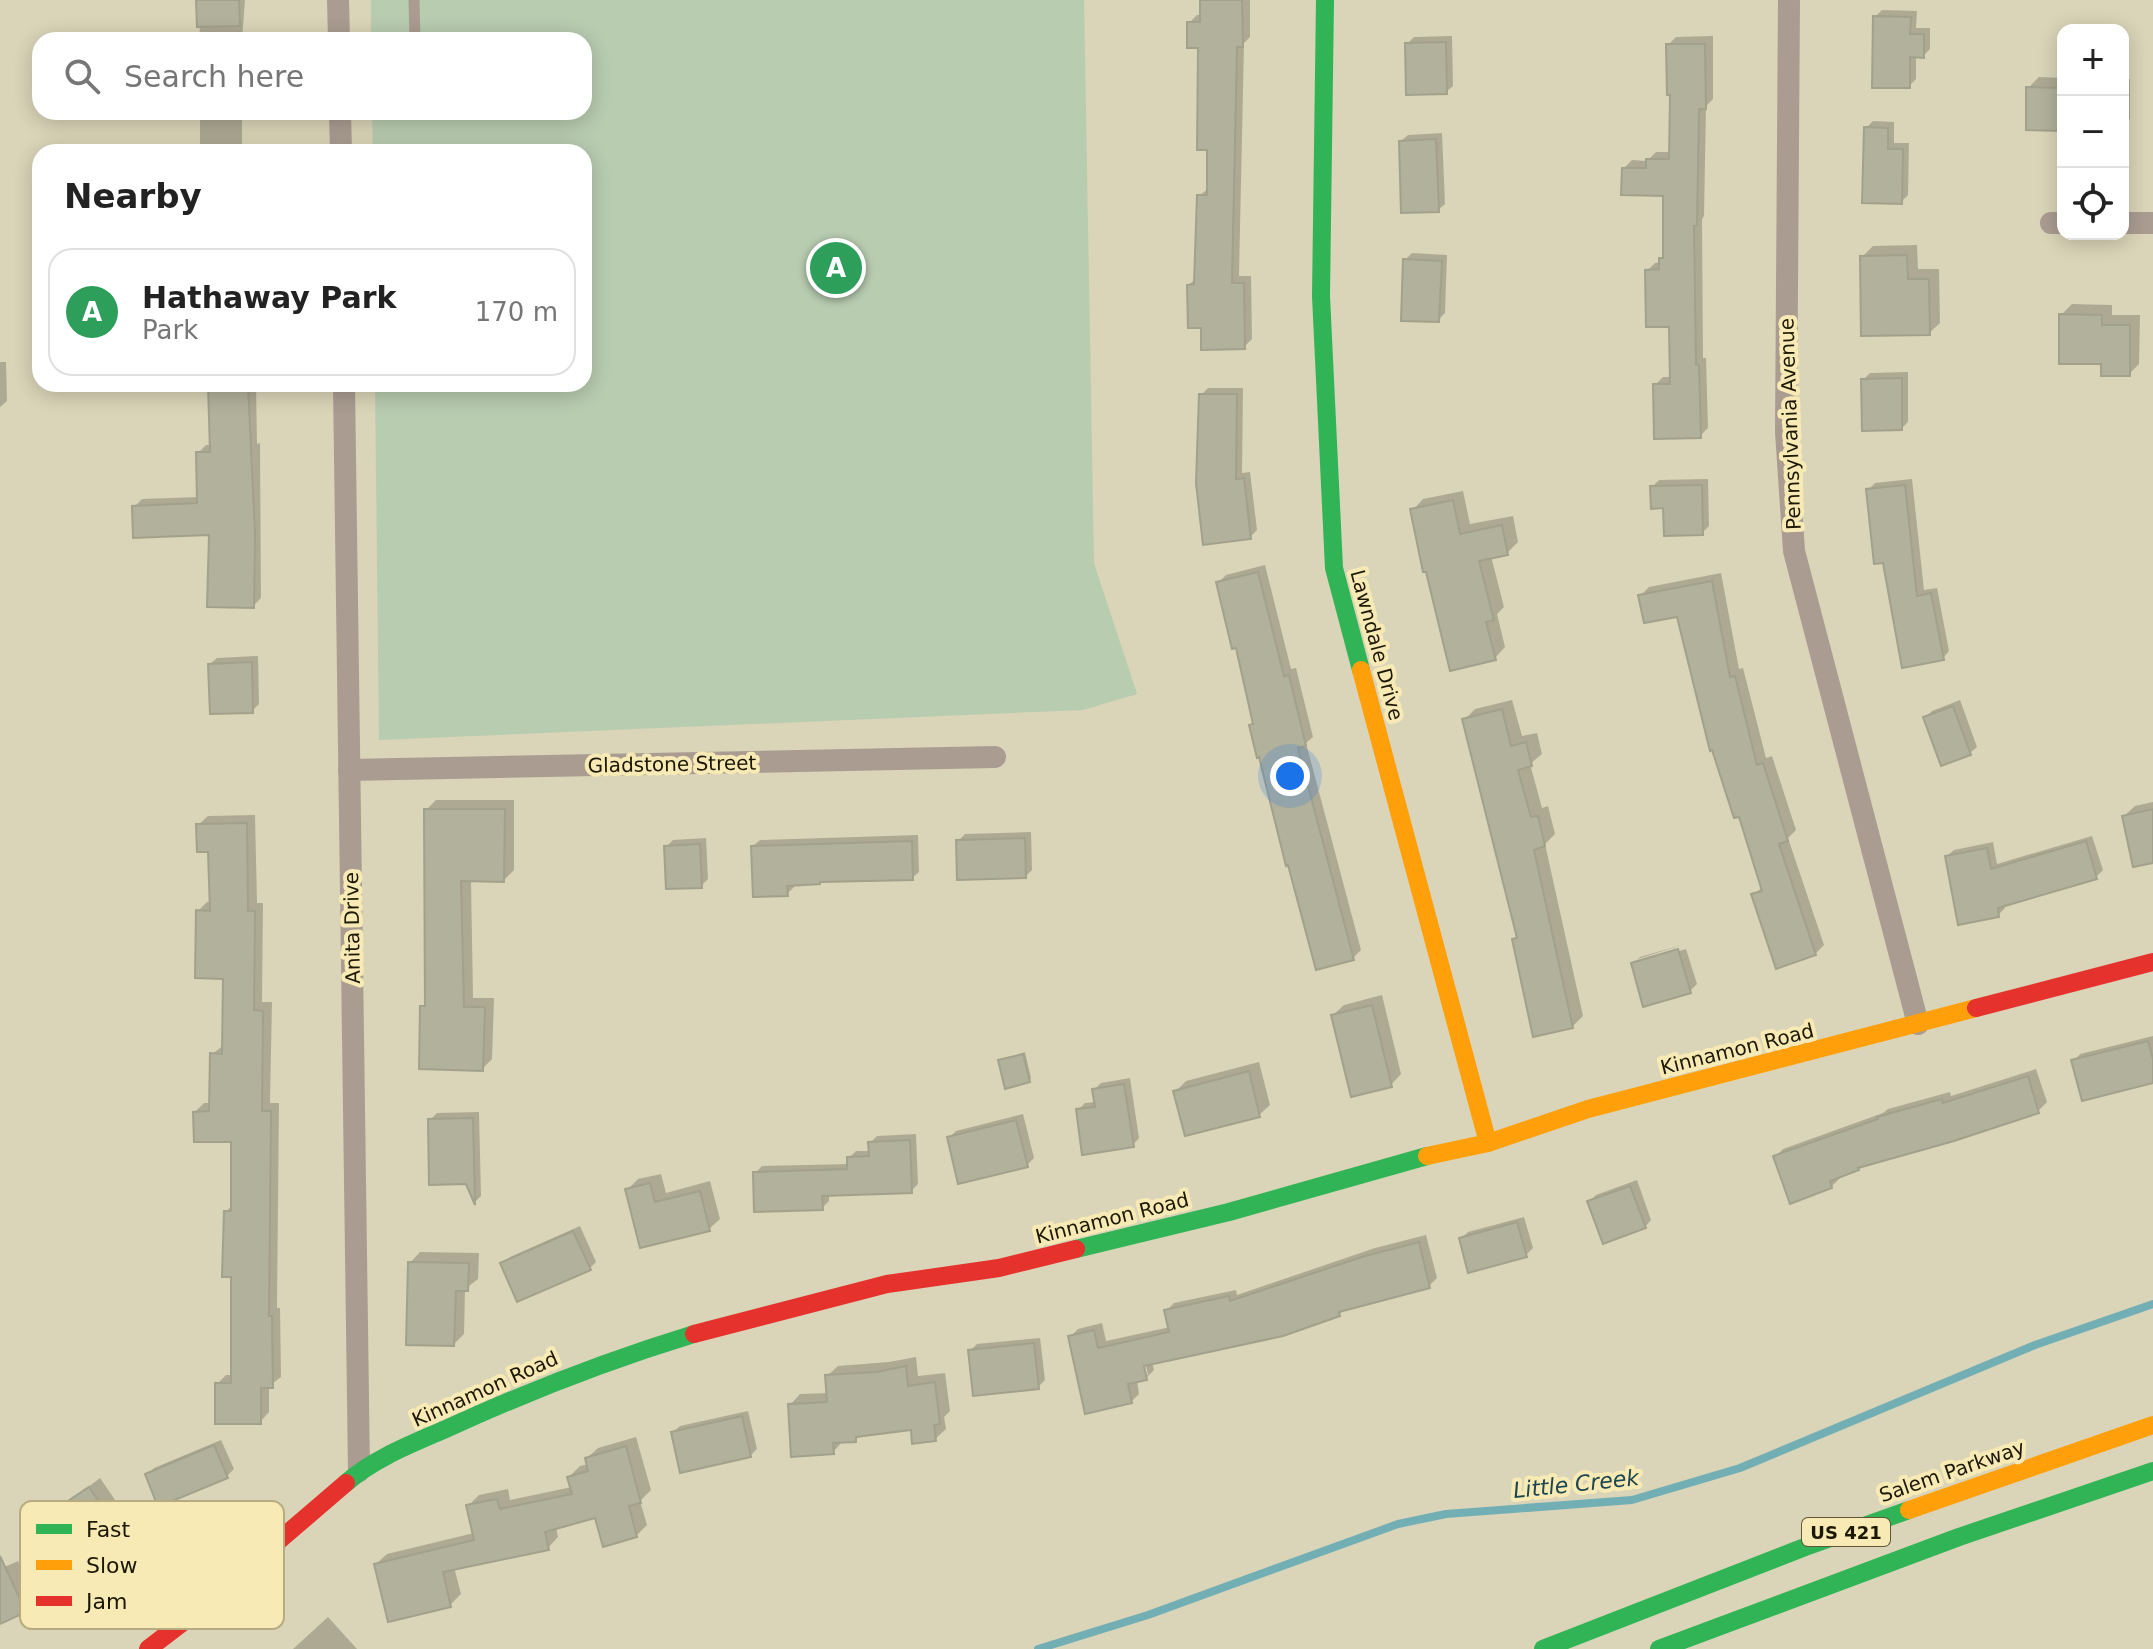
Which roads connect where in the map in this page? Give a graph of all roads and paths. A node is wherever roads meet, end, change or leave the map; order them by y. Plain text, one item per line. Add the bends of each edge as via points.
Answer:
1 (338, 0) edge
2 (414, 0) edge
3 (1325, 0) edge
4 (1789, 0) edge
5 (339, 32) edge
6 (415, 32) edge
7 (340, 120) edge
8 (341, 144) edge
9 (2129, 223) edge
10 (2153, 223) edge
11 (344, 392) edge
12 (995, 757) dead end
13 (349, 770) junction
14 (2153, 962) edge
15 (1918, 1024) junction
16 (1488, 1143) junction
17 (2153, 1425) edge
18 (359, 1471) junction
19 (2153, 1471) edge
20 (284, 1536) edge
21 (174, 1629) edge
22 (148, 1649) edge
23 (1543, 1649) edge
24 (1659, 1649) edge

1 - 5 street
2 - 6 lane
3 - 16 main road, Lawndale Drive via 1321,296 1334,568
4 - 15 street, Pennsylvania Avenue via 1786,432 1794,551
7 - 8 street
9 - 10 street
11 - 13 street, Anita Drive
12 - 13 street, Gladstone Street
13 - 18 street, Anita Drive
14 - 15 main road, Kinnamon Road
15 - 16 main road, Kinnamon Road via 1588,1109
16 - 18 main road, Kinnamon Road via 1045,1257 887,1284 706,1330 529,1391
17 - 23 main road, Salem Parkway / US 421 via 1805,1547
18 - 20 main road, Kinnamon Road
19 - 24 main road, US 421
21 - 22 main road, Kinnamon Road

